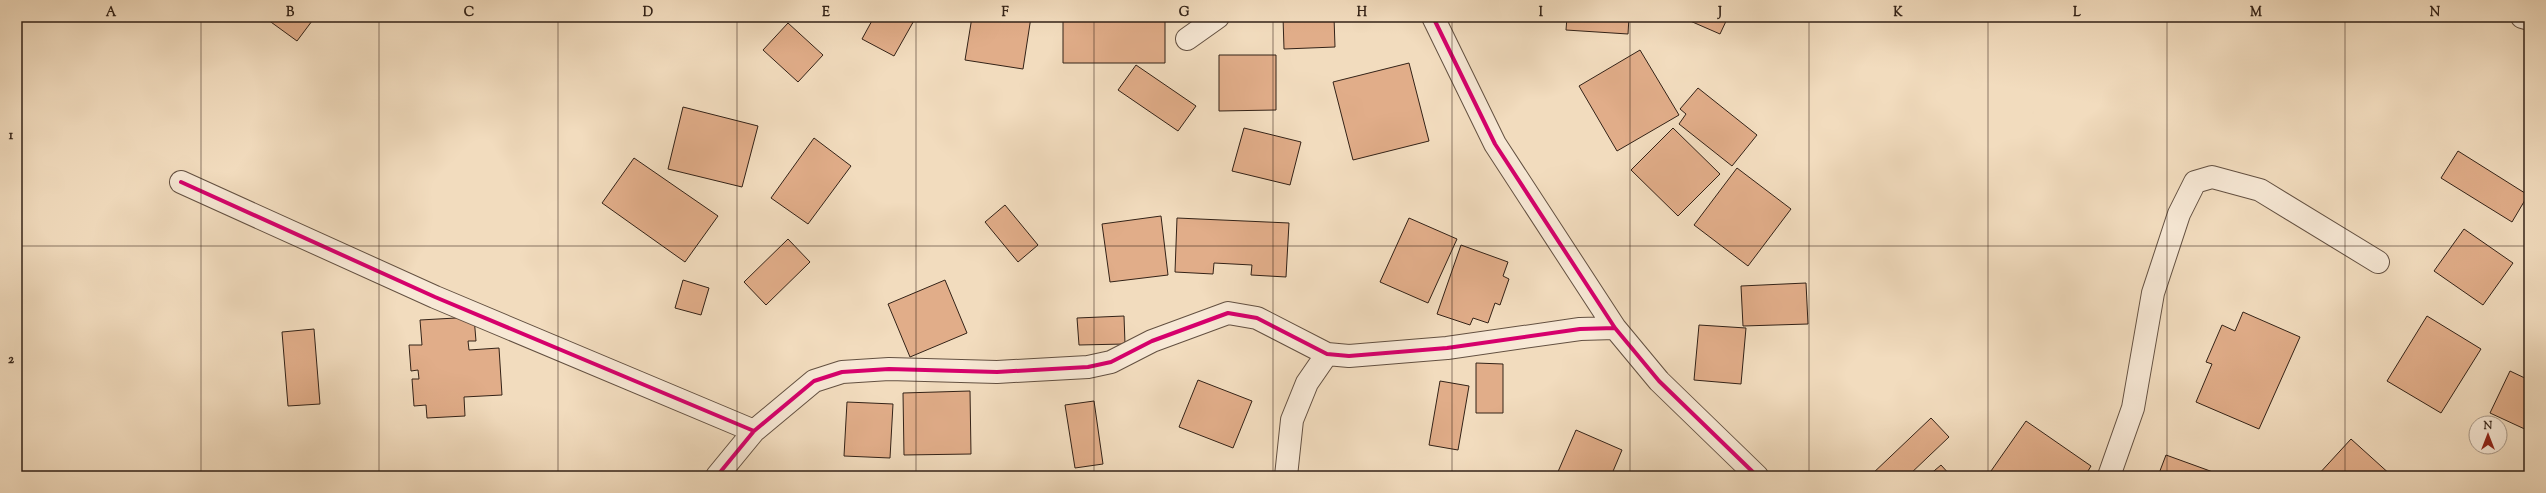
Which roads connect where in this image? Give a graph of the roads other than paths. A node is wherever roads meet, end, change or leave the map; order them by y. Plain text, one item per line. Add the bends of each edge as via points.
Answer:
1 (1218, 17) edge
2 (1433, 17) edge
3 (2522, 17) edge
4 (2529, 19) edge
5 (1187, 39) dead end
6 (181, 182) dead end
7 (2378, 262) dead end
8 (1616, 328) junction
9 (1327, 354) junction
10 (754, 431) junction
11 (717, 476) edge
12 (1286, 476) edge
13 (1757, 476) edge
14 (2109, 476) edge

1 - 5 street
2 - 8 street via 1495,144
3 - 4 street
6 - 10 street via 435,297
7 - 14 street via 2260,190 2212,177 2195,182 2179,214 2153,293 2133,408
8 - 9 street via 1580,329 1447,348 1349,356
8 - 13 street via 1659,381
9 - 10 street via 1257,318 1228,313 1152,341 1111,362 1088,367 997,372 889,369 842,372 814,381
9 - 12 street via 1307,383 1292,420
10 - 11 street

